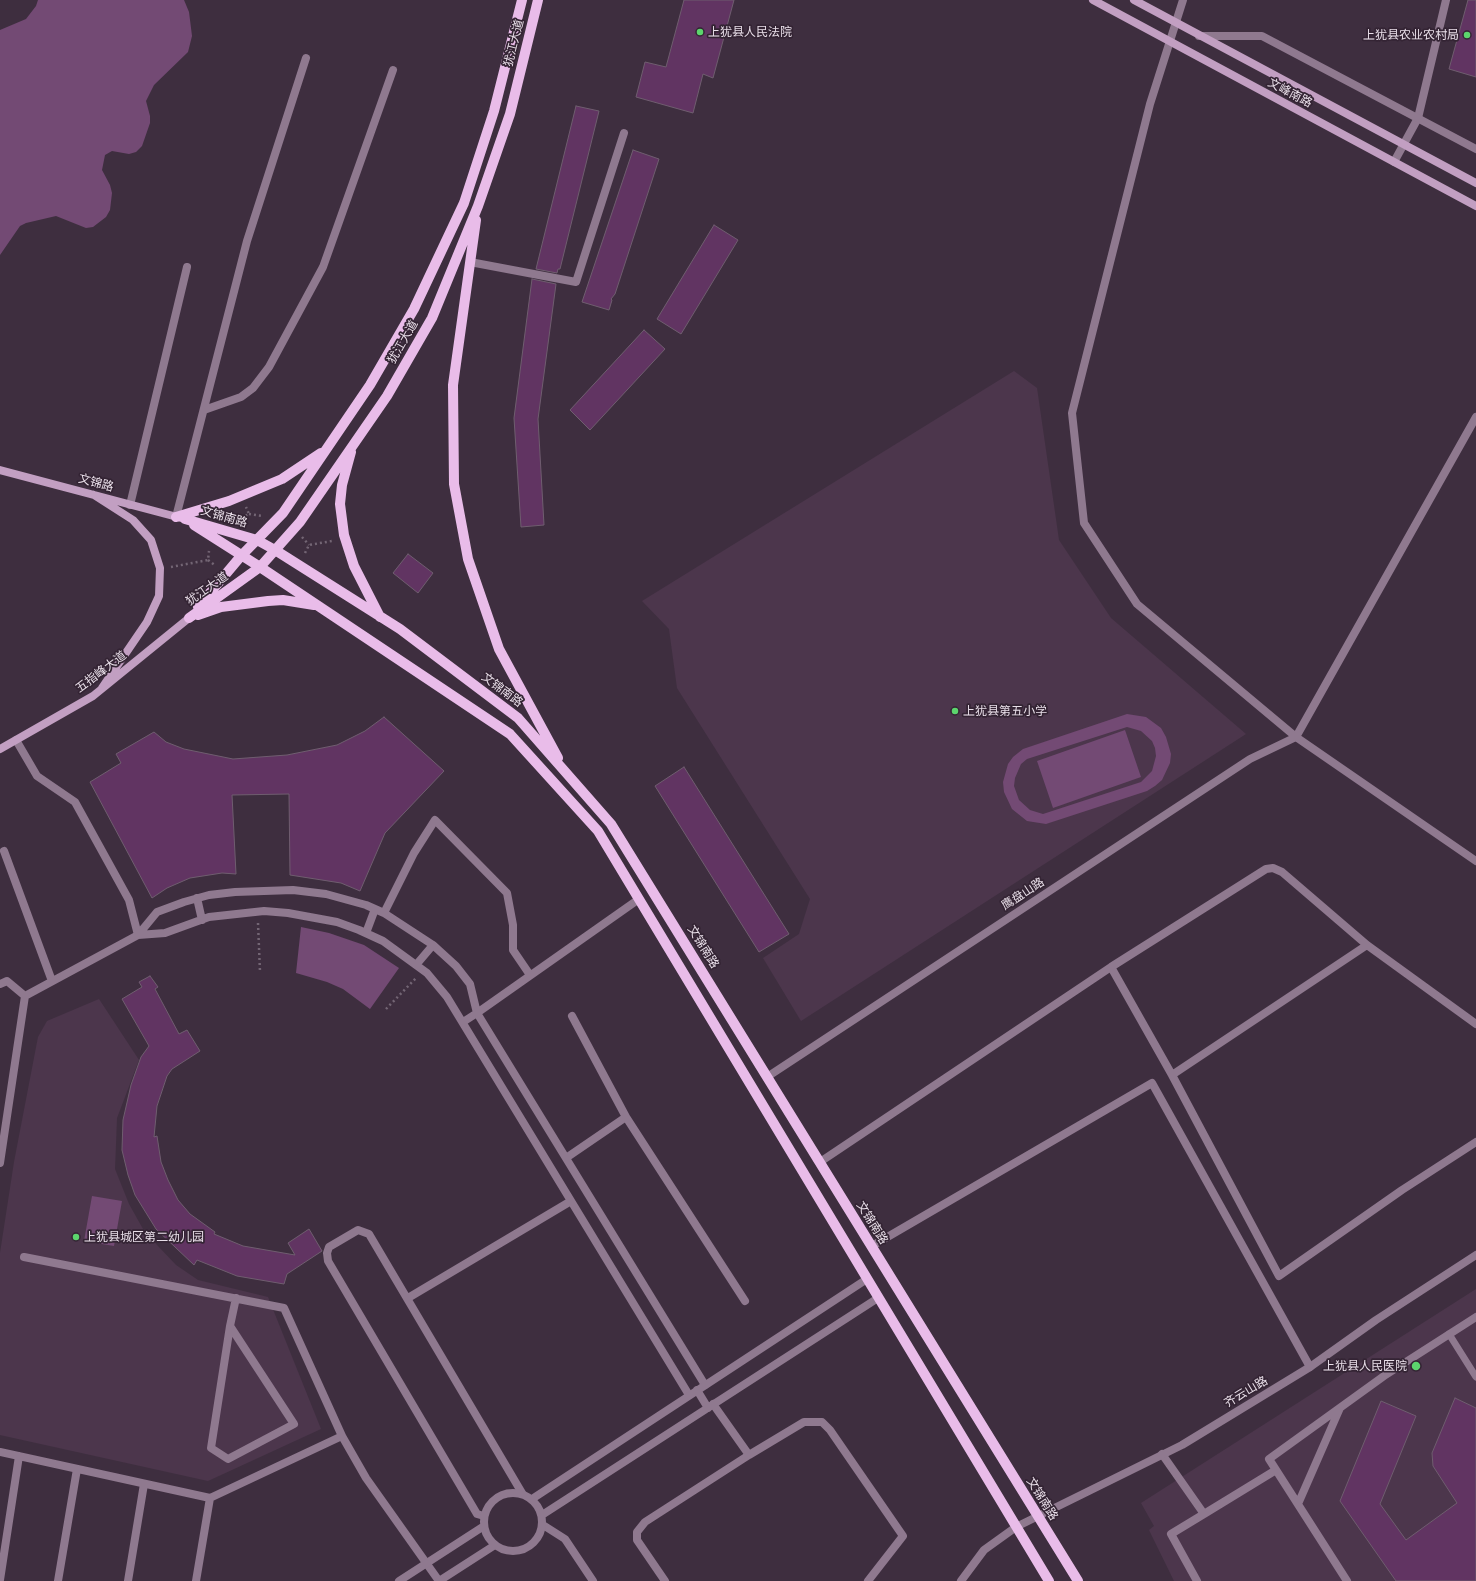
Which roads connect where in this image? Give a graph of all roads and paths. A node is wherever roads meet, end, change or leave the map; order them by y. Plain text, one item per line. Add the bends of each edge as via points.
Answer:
1 (522, 0) edge
2 (538, 0) edge
3 (1093, 0) edge
4 (1134, 0) edge
5 (1183, 0) edge
6 (1446, 0) edge
7 (1176, 24) junction
8 (1199, 36) junction
9 (1170, 43) junction
10 (306, 58) dead end
11 (393, 70) dead end
12 (1418, 118) junction
13 (624, 133) dead end
14 (1404, 145) junction
15 (1476, 150) edge
16 (1394, 162) junction
17 (1476, 183) edge
18 (478, 206) junction
19 (1476, 206) edge
20 (470, 262) junction
21 (187, 267) dead end
22 (204, 410) junction
23 (1476, 417) edge
24 (352, 446) junction
25 (326, 450) junction
26 (0, 470) edge
27 (94, 495) junction
28 (244, 503) dead end
29 (130, 504) junction
30 (250, 514) junction
31 (264, 516) dead end
32 (181, 518) junction
33 (241, 518) dead end
34 (302, 537) dead end
35 (257, 540) junction
36 (332, 541) dead end
37 (309, 544) junction
38 (276, 550) junction
39 (209, 551) dead end
40 (305, 553) dead end
41 (241, 556) junction
42 (208, 560) junction
43 (216, 566) dead end
44 (169, 567) dead end
45 (260, 567) junction
46 (318, 606) junction
47 (380, 617) junction
48 (188, 618) junction
49 (102, 688) junction
50 (1296, 737) junction
51 (16, 740) junction
52 (0, 749) edge
53 (566, 774) junction
54 (4, 851) dead end
55 (1476, 861) edge
56 (197, 898) junction
57 (639, 899) junction
58 (375, 909) junction
59 (258, 912) junction
60 (384, 913) junction
61 (202, 920) junction
62 (366, 933) junction
63 (138, 935) junction
64 (433, 945) junction
65 (1367, 945) junction
66 (420, 967) junction
67 (1111, 967) junction
68 (260, 972) dead end
69 (530, 975) junction
70 (52, 981) junction
71 (0, 984) edge
72 (25, 996) junction
73 (386, 1009) dead end
74 (477, 1013) junction
75 (572, 1016) dead end
76 (463, 1022) junction
77 (1476, 1024) edge
78 (1172, 1075) junction
79 (767, 1077) junction
80 (626, 1117) junction
81 (1476, 1142) edge
82 (566, 1158) junction
83 (820, 1162) junction
84 (0, 1163) edge
85 (571, 1201) junction
86 (872, 1246) junction
87 (1476, 1255) edge
88 (24, 1256) dead end
89 (867, 1278) junction
90 (236, 1298) junction
91 (408, 1298) junction
92 (878, 1298) junction
93 (745, 1301) dead end
94 (1476, 1316) edge
95 (230, 1326) junction
96 (1449, 1334) junction
97 (1310, 1367) junction
98 (1476, 1377) edge
99 (705, 1385) junction
100 (697, 1390) junction
101 (689, 1395) junction
102 (710, 1406) junction
103 (1340, 1408) junction
104 (342, 1436) junction
105 (0, 1452) edge
106 (1162, 1454) junction
107 (749, 1455) junction
108 (19, 1456) junction
109 (77, 1469) junction
110 (1276, 1470) junction
111 (144, 1484) junction
112 (522, 1494) junction
113 (210, 1498) junction
114 (532, 1499) junction
115 (1298, 1504) junction
116 (1204, 1514) junction
117 (542, 1515) junction
118 (1037, 1515) junction
119 (484, 1516) junction
120 (543, 1525) junction
121 (484, 1526) junction
122 (1016, 1527) junction
123 (495, 1546) junction
124 (426, 1563) junction
125 (0, 1580) edge
126 (58, 1581) edge
127 (128, 1581) edge
128 (196, 1581) edge
129 (399, 1581) edge
130 (439, 1581) edge
131 (593, 1581) edge
132 (665, 1581) edge
133 (868, 1581) edge
134 (961, 1581) edge
135 (1049, 1581) edge
136 (1078, 1581) edge
137 (1197, 1581) edge
138 (1347, 1581) edge

1 - 25 main road, 犹江大道 via 494,111 464,203 414,309 370,385
2 - 18 main road, 犹江大道 via 510,114
3 - 9 main road, 文峰南路
4 - 7 main road, 文峰南路
5 - 7 street
6 - 12 street
7 - 8 main road, 文峰南路
7 - 9 street
8 - 12 street via 1262,36
8 - 14 main road, 文峰南路
9 - 16 main road, 文峰南路
9 - 50 street via 1150,104 1072,413 1084,523 1137,604
10 - 22 street via 247,241
11 - 22 street via 323,267 269,367 253,388 241,397
12 - 14 street
12 - 15 street
13 - 20 street via 576,282
14 - 16 street
14 - 17 main road, 文峰南路
16 - 19 main road, 文峰南路
18 - 20 main road
18 - 24 main road, 犹江大道 via 432,318 387,396
20 - 53 main road via 453,385 456,492 468,559 500,649
21 - 29 street
22 - 32 street
23 - 50 street
24 - 38 main road, 犹江大道 via 300,522
24 - 47 main road via 340,504 344,535 354,566
25 - 32 main road via 282,479
25 - 35 main road, 犹江大道 via 283,513
26 - 27 main road, 文锦路
27 - 29 main road, 文锦路
27 - 49 main road via 133,520 150,540 160,568 159,596 147,622
28 - 30 path
29 - 32 main road, 文锦路
30 - 31 path
30 - 33 path
32 - 35 main road, 文锦南路
32 - 41 main road, 文锦南路
34 - 37 path
35 - 38 main road, 文锦南路
35 - 41 main road, 犹江大道
36 - 37 path
37 - 40 path
38 - 45 main road, 犹江大道
38 - 47 main road, 文锦南路
39 - 42 path
41 - 45 main road, 文锦南路
41 - 48 main road, 犹江大道
42 - 43 path
42 - 44 path
45 - 46 main road, 文锦南路
45 - 48 main road, 犹江大道
46 - 48 main road via 283,600 252,602 221,607
46 - 57 main road, 文锦南路 via 510,734 598,831
47 - 53 main road, 文锦南路 via 400,629 518,718
48 - 49 main road, 五指峰大道
49 - 51 main road, 五指峰大道 via 93,696
50 - 55 street
50 - 79 street, 鹰盘山路 via 1250,759
51 - 52 main road, 五指峰大道
51 - 63 street via 37,776 75,802 129,900
53 - 79 main road, 文锦南路 via 611,824
54 - 70 street
56 - 58 street via 235,892 293,890 326,894
56 - 61 street
56 - 63 street via 157,912
57 - 69 street
57 - 89 main road, 文锦南路
58 - 60 street
58 - 62 street
59 - 61 street
59 - 62 street via 308,916 337,922
59 - 68 path
60 - 64 street
60 - 69 street via 434,820 507,893 513,925 513,950
61 - 63 street via 165,933
62 - 66 street via 383,941
63 - 70 street
64 - 66 street
64 - 74 street via 456,966 470,984
65 - 67 street via 1282,872 1273,868 1266,869
65 - 77 street
65 - 78 street
66 - 73 path
66 - 76 street via 447,997
67 - 78 street
67 - 83 street
69 - 74 street
70 - 72 street
71 - 72 street via 7,981
72 - 84 street
74 - 76 street
74 - 82 street
75 - 80 street
76 - 85 street
78 - 81 street via 1279,1276
79 - 83 main road, 文锦南路
80 - 82 street
80 - 93 street
82 - 99 street
83 - 86 main road, 文锦南路
85 - 91 street
85 - 101 street
86 - 97 street via 1152,1083
86 - 118 main road, 文锦南路
87 - 97 street, 齐云山路 via 1376,1320
88 - 90 street
89 - 92 main road, 文锦南路
89 - 99 street
90 - 95 street
90 - 104 street via 284,1308
91 - 112 street
91 - 119 street via 369,1234 358,1230 329,1246 326,1253 328,1261 476,1514
92 - 102 street
92 - 122 main road, 文锦南路
94 - 96 street
95 - 95 street via 211,1448 228,1459 294,1424
96 - 98 lane
96 - 103 street
97 - 106 street, 齐云山路 via 1182,1445
99 - 100 street
100 - 101 street
100 - 102 street
101 - 114 street
102 - 107 street
102 - 117 street
103 - 110 street via 1269,1459
103 - 115 street
104 - 113 street
104 - 124 street via 366,1478
105 - 108 street
106 - 116 street
106 - 118 street, 齐云山路
107 - 132 street via 645,1522 637,1532 637,1540
107 - 133 street via 804,1422 822,1422 830,1430 903,1536
108 - 109 street
108 - 125 street
109 - 111 street
109 - 126 street
110 - 115 street
110 - 116 street
111 - 113 street
111 - 127 street
112 - 114 street
112 - 119 street via 504,1495 495,1500
113 - 128 street
114 - 117 street
115 - 138 street
116 - 137 street via 1171,1534
117 - 120 street
118 - 122 street, 齐云山路
118 - 136 main road, 文锦南路
119 - 121 street
120 - 123 street via 535,1542 528,1548 509,1552
120 - 131 street via 565,1538
121 - 123 street via 487,1536
121 - 124 street
122 - 134 street, 齐云山路 via 984,1550
122 - 135 main road, 文锦南路
123 - 130 street
124 - 129 street
124 - 130 street

